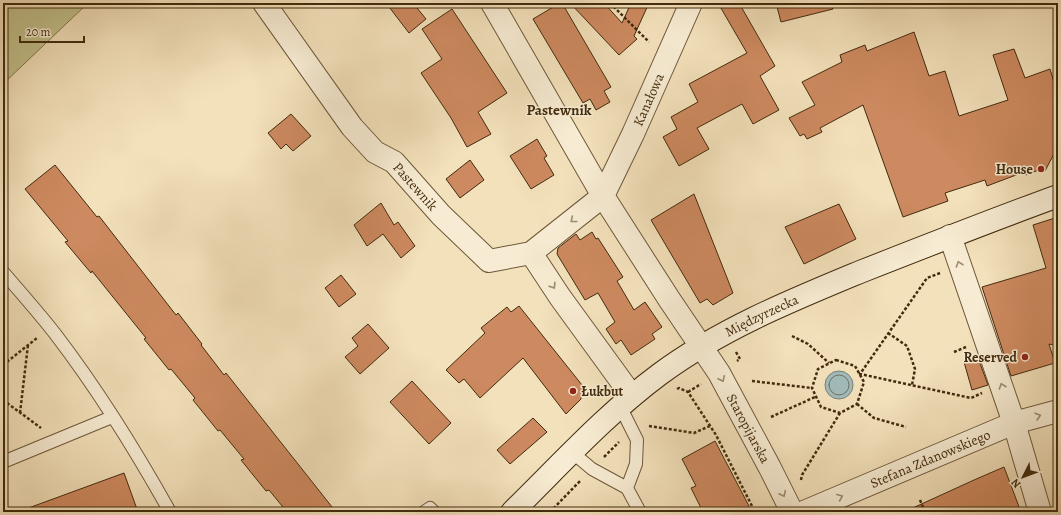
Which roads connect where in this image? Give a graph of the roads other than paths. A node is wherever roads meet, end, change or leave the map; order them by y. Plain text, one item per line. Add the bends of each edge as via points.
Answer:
1 (264, 3) edge
2 (492, 3) edge
3 (691, 3) edge
4 (603, 196) junction
5 (1058, 196) edge
6 (950, 236) junction
7 (532, 254) junction
8 (3, 272) edge
9 (701, 346) junction
10 (626, 401) junction
11 (1058, 411) edge
12 (112, 417) junction
13 (1014, 424) junction
14 (573, 453) junction
15 (3, 462) edge
16 (627, 488) junction
17 (170, 512) edge
18 (424, 512) edge
19 (434, 512) edge
20 (512, 512) edge
21 (640, 512) edge
22 (792, 512) edge
23 (804, 512) edge
24 (1040, 512) edge

1 - 7 street, Pastewnik via 352,127 375,152 394,162 488,261
2 - 4 street
3 - 4 street, Kanałowa
4 -> 7 street
4 - 9 street
5 - 6 street, Międzyrzecka
6 - 9 street, Międzyrzecka via 775,308
13 -> 6 street
7 -> 10 street
8 - 12 lane via 50,327
9 - 10 street, Międzyrzecka
9 -> 22 street, Staropijarska via 719,372
10 - 14 street, Międzyrzecka
10 - 16 lane via 637,440 636,464
13 -> 11 street, Stefana Zdanowskiego
12 - 15 lane
12 - 17 lane
23 -> 13 street, Stefana Zdanowskiego
13 - 24 street
14 - 16 lane via 592,469
14 - 20 street, Międzyrzecka
16 - 21 lane
18 - 19 lane via 430,508

